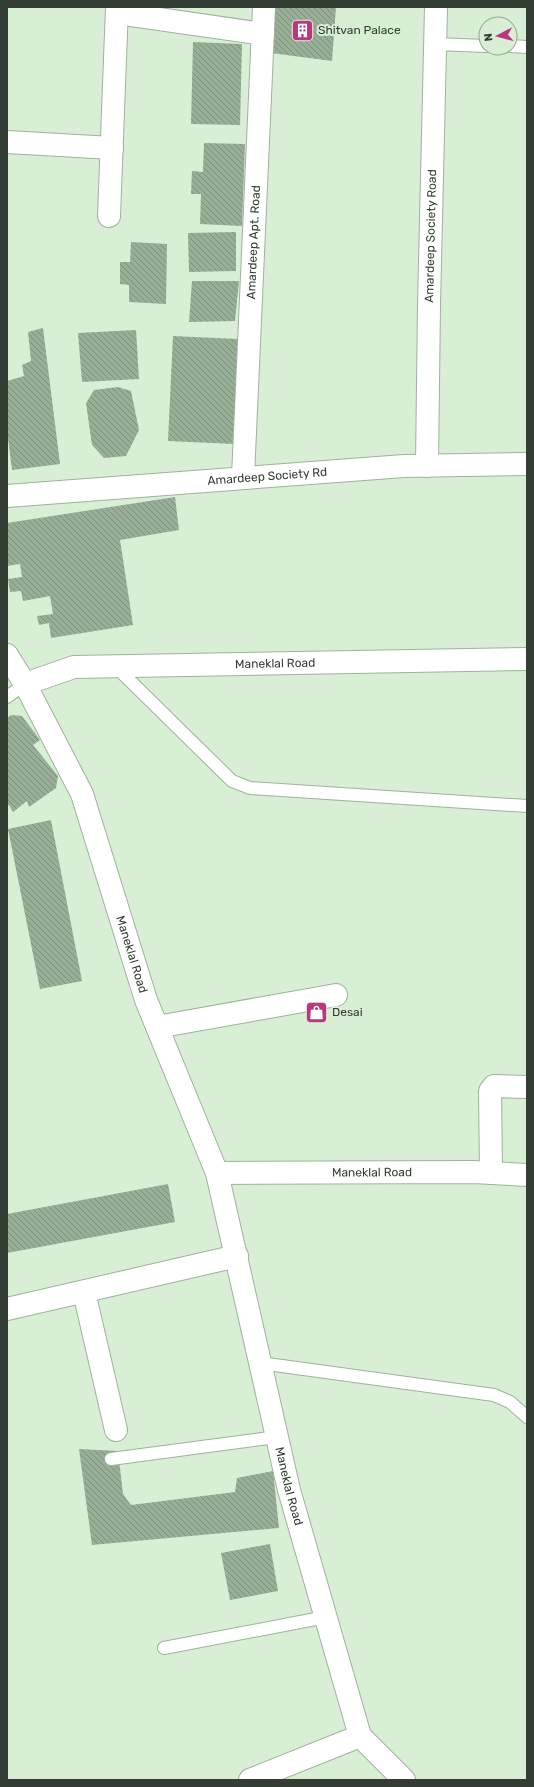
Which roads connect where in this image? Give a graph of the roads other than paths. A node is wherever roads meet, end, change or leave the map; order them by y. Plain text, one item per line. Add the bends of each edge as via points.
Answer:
1 (264, 7) edge
2 (436, 7) edge
3 (117, 10) edge
4 (263, 34) junction
5 (435, 44) junction
6 (478, 46) edge
7 (7, 142) edge
8 (112, 148) junction
9 (109, 216) dead end
10 (527, 464) edge
11 (427, 466) junction
12 (243, 477) junction
13 (7, 496) edge
14 (7, 655) edge
15 (527, 659) edge
16 (116, 666) junction
17 (26, 684) junction
18 (7, 697) edge
19 (527, 806) edge
20 (336, 995) dead end
21 (157, 1027) junction
22 (527, 1087) edge
23 (490, 1172) junction
24 (217, 1173) junction
25 (527, 1175) edge
26 (237, 1256) junction
27 (84, 1292) junction
28 (7, 1309) edge
29 (260, 1363) junction
30 (527, 1417) edge
31 (116, 1430) dead end
32 (277, 1437) junction
33 (111, 1459) dead end
34 (326, 1617) junction
35 (164, 1648) dead end
36 (360, 1736) junction
37 (257, 1779) edge
38 (404, 1780) edge

1 - 4 street, Amardeep Apt. Road
2 - 5 street, Amardeep Society Road
3 - 4 street
3 - 8 street
4 - 12 street, Amardeep Apt. Road
5 - 6 lane
5 - 11 street, Amardeep Society Road via 428,304
7 - 8 street
8 - 9 street
10 - 11 street, Amardeep Society Rd
11 - 12 street, Amardeep Society Rd
12 - 13 street, Amardeep Society Rd
14 - 17 street, Maneklal Road
15 - 16 street, Maneklal Road
16 - 17 street, Maneklal Road via 74,667
16 - 19 lane via 232,781 240,785 250,788
17 - 18 lane
17 - 21 street, Maneklal Road via 82,794 146,1000
20 - 21 street
21 - 24 street, Maneklal Road
22 - 23 street via 500,1085 494,1086 490,1091
23 - 24 street, Maneklal Road
23 - 25 street, Maneklal Road
24 - 26 street, Maneklal Road
26 - 27 street
26 - 29 street, Maneklal Road
27 - 28 street
27 - 31 street
29 - 30 lane via 494,1395 510,1402
29 - 32 street, Maneklal Road
32 - 33 lane
32 - 34 street, Maneklal Road via 289,1490
34 - 35 lane
34 - 36 street, Maneklal Road
36 - 37 street
36 - 38 street, Maneklal Road

